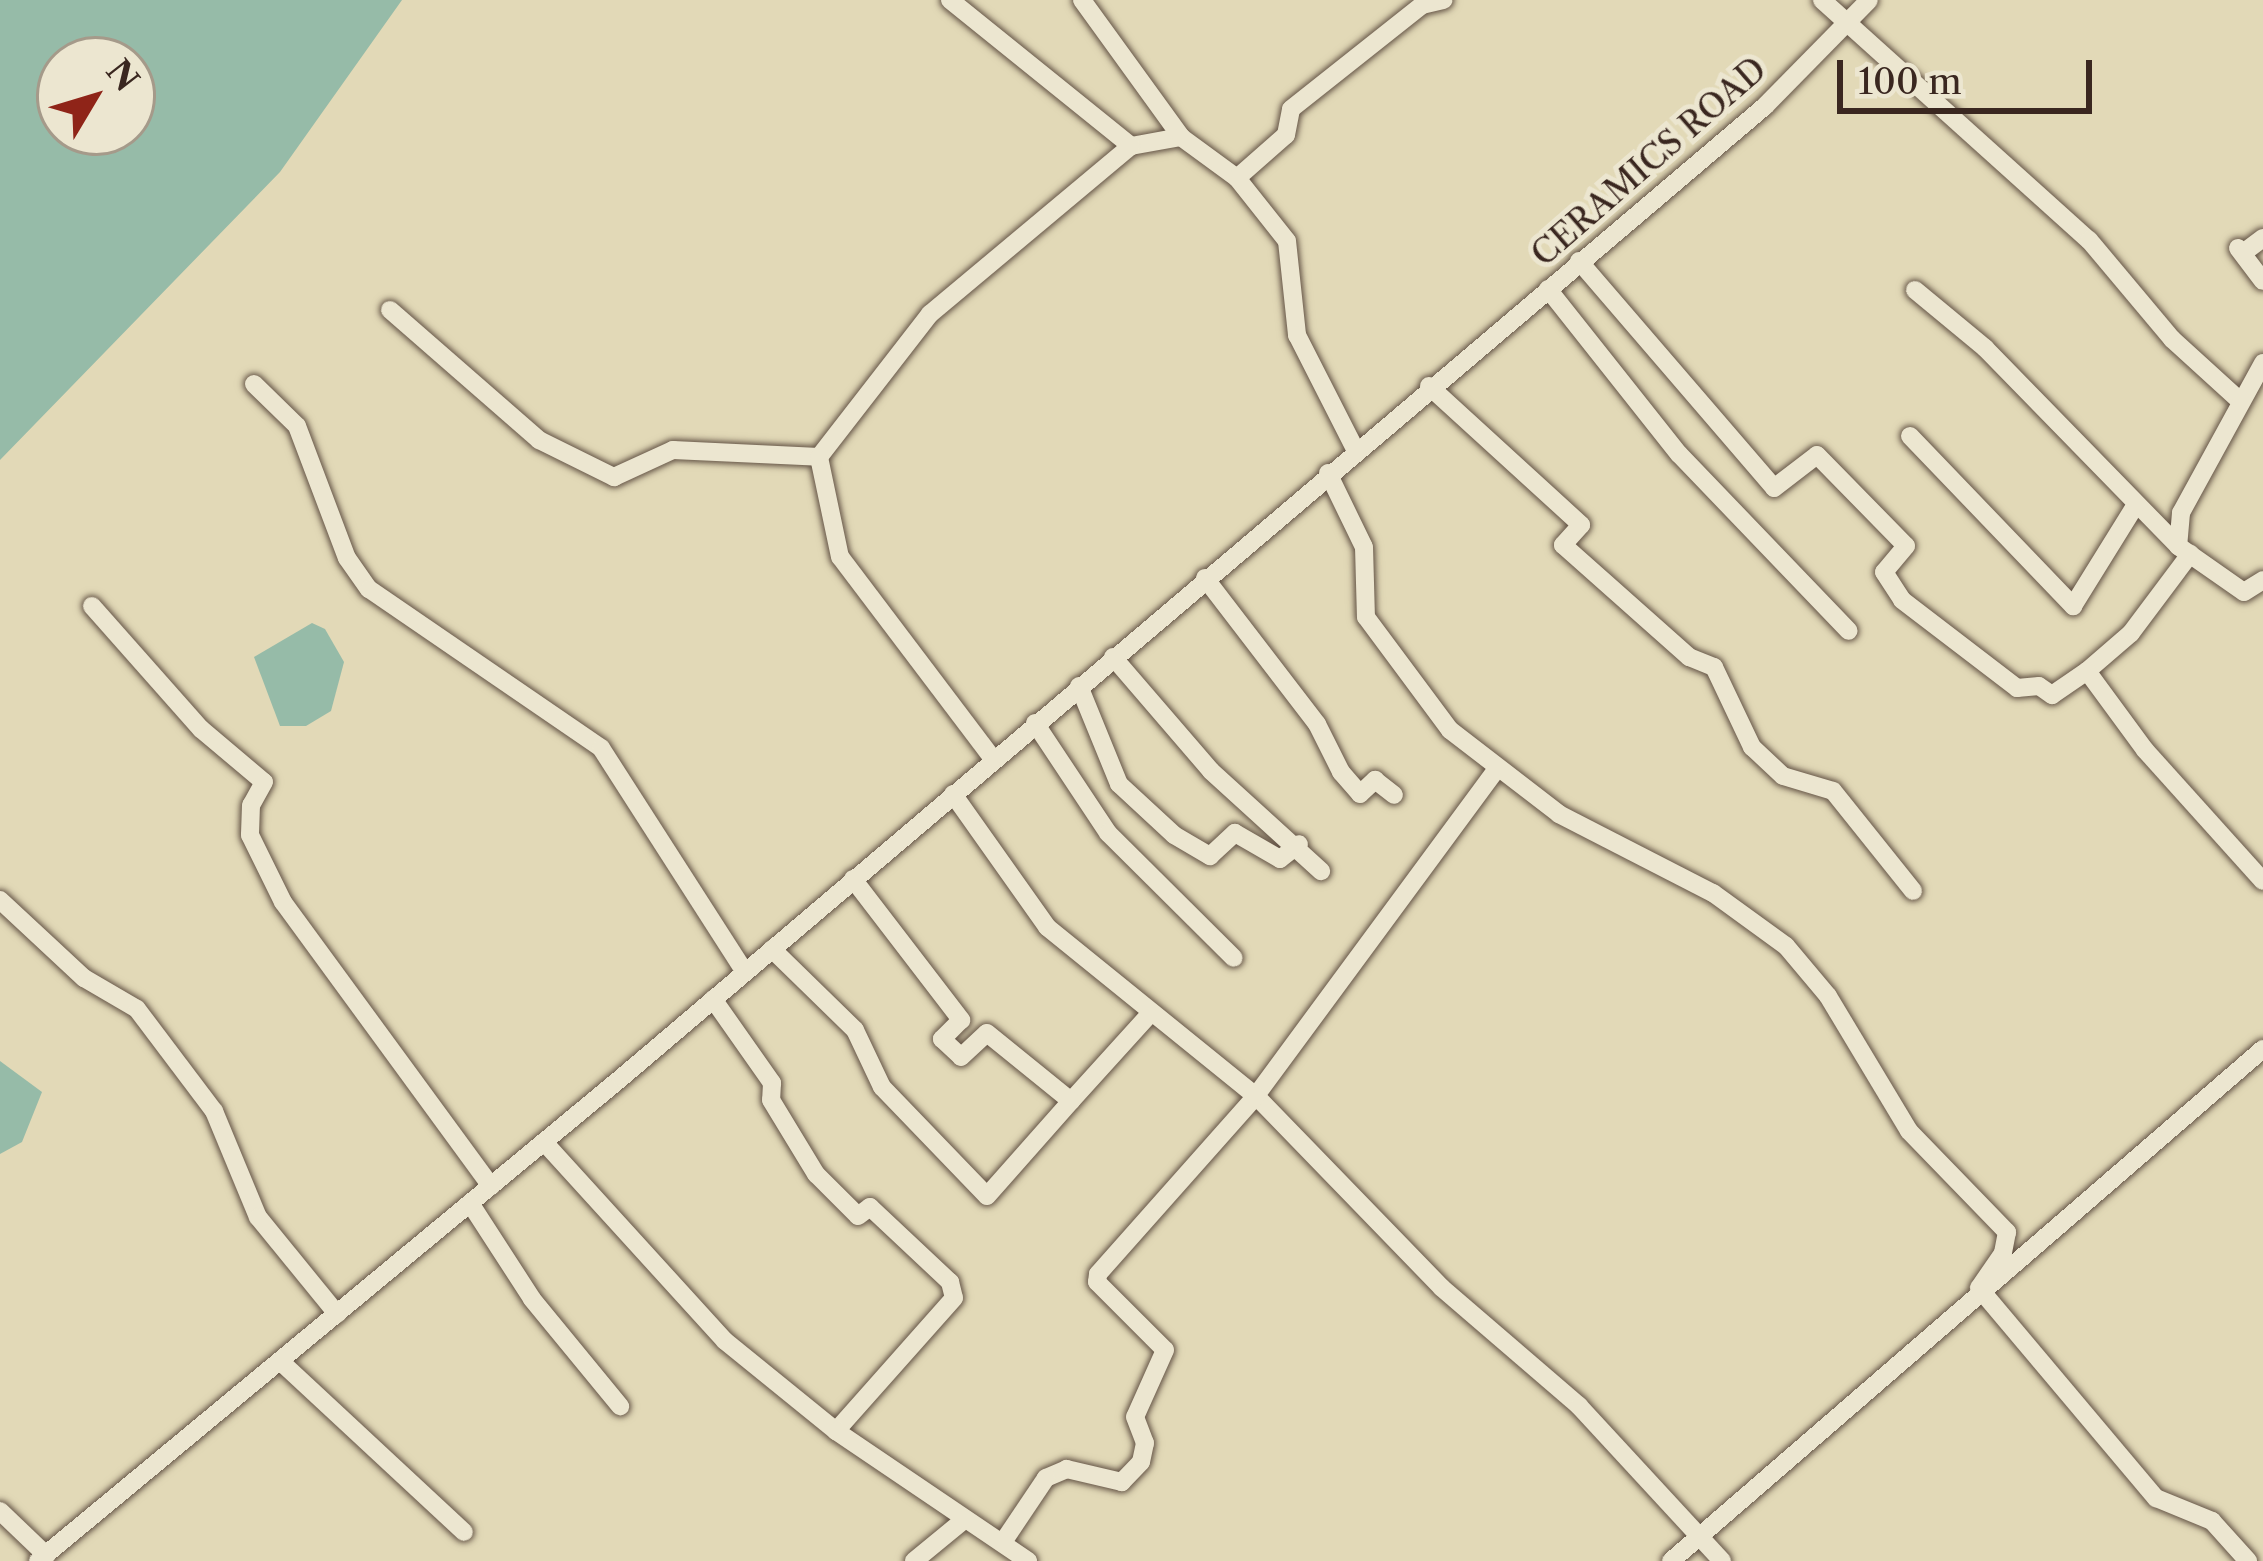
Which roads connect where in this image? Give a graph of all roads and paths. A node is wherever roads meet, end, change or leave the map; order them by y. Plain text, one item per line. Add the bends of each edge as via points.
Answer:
1 (950, 0) edge
2 (1082, 0) edge
3 (1443, 0) edge
4 (1822, 0) edge
5 (1869, 0) edge
6 (1850, 21) junction
7 (1181, 136) junction
8 (1130, 146) junction
9 (1237, 178) junction
10 (2263, 238) edge
11 (1580, 261) junction
12 (2263, 281) edge
13 (1548, 289) junction
14 (1916, 290) dead end
15 (390, 310) dead end
16 (2263, 363) edge
17 (254, 384) dead end
18 (1429, 386) junction
19 (2239, 400) junction
20 (1910, 436) dead end
21 (1355, 449) junction
22 (819, 457) junction
23 (1328, 472) junction
24 (2135, 506) junction
25 (2184, 550) junction
26 (1205, 578) junction
27 (2263, 580) edge
28 (92, 606) dead end
29 (1849, 632) dead end
30 (1113, 657) junction
31 (2087, 671) junction
32 (1079, 686) junction
33 (1035, 723) junction
34 (993, 759) junction
35 (1496, 770) junction
36 (953, 794) junction
37 (1394, 795) dead end
38 (1299, 844) junction
39 (1321, 871) dead end
40 (853, 879) junction
41 (2263, 881) edge
42 (1912, 890) dead end
43 (0, 900) edge
44 (772, 949) junction
45 (1234, 958) dead end
46 (745, 972) junction
47 (713, 999) junction
48 (1148, 1016) junction
49 (2263, 1049) edge
50 (1256, 1096) junction
51 (1071, 1101) junction
52 (544, 1142) junction
53 (491, 1186) junction
54 (470, 1203) junction
55 (1979, 1288) junction
56 (337, 1314) junction
57 (280, 1360) junction
58 (620, 1406) dead end
59 (836, 1431) junction
60 (0, 1511) edge
61 (964, 1520) junction
62 (464, 1532) dead end
63 (1696, 1533) junction
64 (1004, 1542) junction
65 (42, 1558) edge
66 (914, 1561) edge
67 (1028, 1561) edge
68 (1671, 1561) edge
69 (1721, 1561) edge
70 (2248, 1561) edge

1 - 8 street
2 - 7 street
3 - 9 street via 1422,5 1291,109 1286,135
4 - 6 street
5 - 6 street, CERAMICS ROAD
6 - 11 street, CERAMICS ROAD via 1765,106
6 - 19 street via 2089,240 2172,340
7 - 8 street
7 - 9 street
8 - 22 street via 929,314
9 - 21 street via 1287,242 1298,335
10 - 12 street via 2241,250
11 - 13 street, CERAMICS ROAD
11 - 31 street via 1774,488 1817,455 1906,546 1884,572 1902,600 1966,656 2017,688 2039,686 2052,695
13 - 18 street, CERAMICS ROAD
13 - 29 street via 1679,454
14 - 24 street via 2019,380
15 - 22 street via 539,440 614,477 673,450
16 - 19 street
17 - 46 street via 297,426 347,558 369,589 602,748
18 - 21 street, CERAMICS ROAD
18 - 42 street via 1580,525 1563,545 1689,657 1714,668 1752,747 1795,782 1832,791
19 - 25 street via 2181,514
20 - 24 street via 2073,606
21 - 23 street, CERAMICS ROAD
22 - 34 street via 840,557
23 - 26 street, CERAMICS ROAD
23 - 35 street via 1364,547 1366,617 1450,730
24 - 25 street
25 - 27 street via 2244,592
25 - 31 street via 2131,633
26 - 30 street, CERAMICS ROAD
26 - 37 street via 1360,794 1375,780
28 - 53 street via 201,729 264,782 251,805 250,835 283,902
30 - 32 street, CERAMICS ROAD
30 - 38 street via 1211,771
31 - 41 street via 2145,750
32 - 33 street, CERAMICS ROAD
32 - 38 street via 1119,784 1174,835 1210,856 1235,833 1280,860
33 - 34 street, CERAMICS ROAD
33 - 45 street via 1108,833
34 - 36 street, CERAMICS ROAD
35 - 50 street
35 - 55 street via 1559,814 1713,893 1786,946 1828,996 1910,1131 2007,1232
36 - 40 street, CERAMICS ROAD
36 - 48 street via 1011,870 1012,887
38 - 39 street
40 - 44 street, CERAMICS ROAD
40 - 51 street via 961,1020 942,1039 961,1057 987,1033
43 - 56 street via 83,978 137,1009 214,1111 259,1217
44 - 46 street, CERAMICS ROAD
44 - 51 street via 855,1030 882,1088 987,1196
46 - 47 street, CERAMICS ROAD
47 - 52 street, CERAMICS ROAD
47 - 59 street via 772,1083 771,1100 816,1174 857,1216 870,1208 950,1282 954,1298
48 - 50 street
48 - 51 street
49 - 55 street
50 - 63 street via 1442,1288 1579,1406
50 - 64 street via 1098,1274 1097,1282 1165,1350 1135,1417 1145,1443 1141,1462 1122,1482 1067,1469 1046,1478
52 - 53 street, CERAMICS ROAD
52 - 59 street via 724,1341
53 - 54 street, CERAMICS ROAD
54 - 56 street, CERAMICS ROAD
54 - 58 street via 532,1299
55 - 63 street
55 - 70 street via 2156,1498 2212,1521
56 - 57 street, CERAMICS ROAD
57 - 62 street
57 - 65 street, CERAMICS ROAD
59 - 61 street
60 - 65 street
61 - 64 street
61 - 66 street
63 - 68 street
63 - 69 street
64 - 67 street

